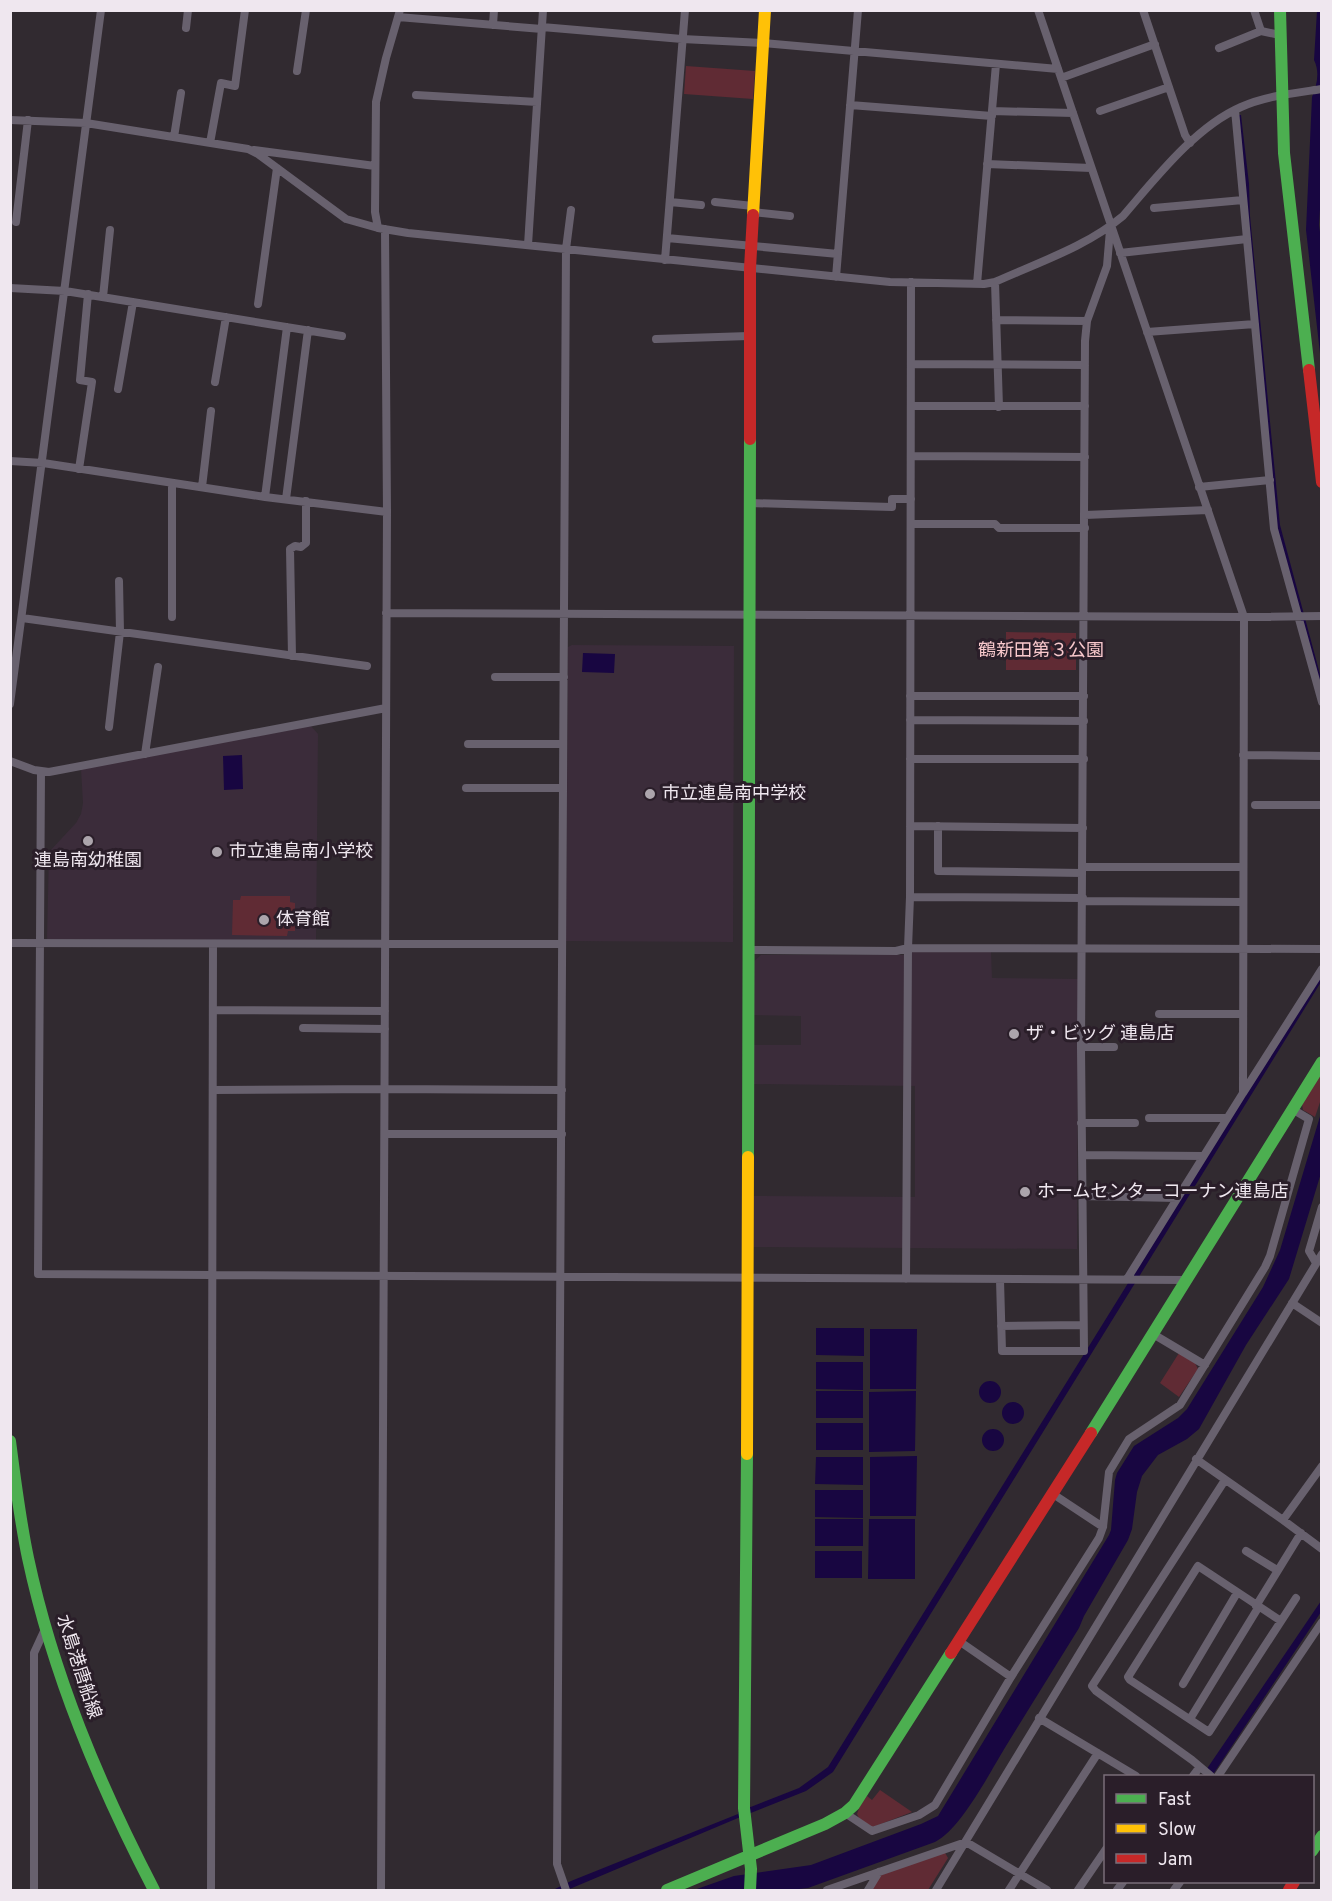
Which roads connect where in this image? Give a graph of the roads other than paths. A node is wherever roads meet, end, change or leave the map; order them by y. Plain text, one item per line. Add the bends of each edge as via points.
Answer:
1 (101, 10) edge
2 (188, 10) edge
3 (245, 10) edge
4 (306, 10) edge
5 (494, 10) edge
6 (543, 10) edge
7 (685, 10) edge
8 (765, 10) edge
9 (858, 10) edge
10 (1038, 10) edge
11 (1143, 10) edge
12 (1254, 10) edge
13 (1280, 10) edge
14 (399, 14) edge
15 (493, 25) junction
16 (186, 28) dead end
17 (542, 28) junction
18 (1261, 31) junction
19 (1280, 35) junction
20 (682, 39) junction
21 (763, 43) junction
22 (1155, 44) junction
23 (1219, 48) dead end
24 (854, 52) junction
25 (996, 64) junction
26 (297, 71) dead end
27 (1059, 74) junction
28 (1169, 87) junction
29 (1322, 89) edge
30 (181, 93) dead end
31 (416, 95) dead end
32 (1282, 96) junction
33 (537, 102) junction
34 (850, 105) junction
35 (1235, 110) junction
36 (1100, 111) dead end
37 (992, 113) junction
38 (1073, 113) junction
39 (10, 120) edge
40 (28, 120) junction
41 (86, 123) junction
42 (174, 137) junction
43 (210, 143) junction
44 (1190, 143) junction
45 (248, 149) junction
46 (987, 164) junction
47 (375, 166) junction
48 (277, 168) junction
49 (1091, 168) junction
50 (1243, 200) junction
51 (670, 202) junction
52 (715, 202) dead end
53 (701, 205) dead end
54 (1154, 208) dead end
55 (753, 209) junction
56 (571, 210) dead end
57 (790, 216) dead end
58 (16, 222) dead end
59 (1111, 226) junction
60 (382, 228) junction
61 (110, 230) dead end
62 (667, 238) junction
63 (1247, 238) junction
64 (528, 246) junction
65 (751, 247) junction
66 (566, 249) junction
67 (838, 254) junction
68 (1120, 254) junction
69 (665, 260) junction
70 (750, 268) junction
71 (836, 277) junction
72 (911, 282) junction
73 (995, 282) junction
74 (977, 284) junction
75 (10, 288) edge
76 (65, 291) junction
77 (88, 294) junction
78 (103, 297) junction
79 (133, 302) junction
80 (258, 304) dead end
81 (226, 317) junction
82 (996, 320) junction
83 (1087, 321) junction
84 (1255, 324) junction
85 (286, 327) junction
86 (308, 330) junction
87 (1147, 332) junction
88 (342, 336) dead end
89 (749, 336) junction
90 (656, 339) dead end
91 (911, 363) junction
92 (998, 364) junction
93 (1085, 365) junction
94 (215, 382) dead end
95 (118, 389) dead end
96 (911, 406) junction
97 (1085, 406) junction
98 (999, 407) junction
99 (211, 411) dead end
100 (911, 456) junction
101 (1085, 457) junction
102 (10, 461) edge
103 (43, 463) junction
104 (80, 469) junction
105 (1269, 480) junction
106 (1322, 482) edge
107 (172, 483) junction
108 (202, 487) junction
109 (1199, 487) junction
110 (265, 497) junction
111 (286, 499) junction
112 (910, 499) junction
113 (306, 501) junction
114 (749, 503) junction
115 (1208, 510) junction
116 (387, 512) junction
117 (1085, 515) junction
118 (910, 524) junction
119 (1085, 528) junction
120 (119, 581) dead end
121 (386, 613) junction
122 (564, 614) junction
123 (748, 615) junction
124 (910, 615) junction
125 (1084, 616) junction
126 (1300, 616) junction
127 (1322, 616) edge
128 (172, 617) dead end
129 (1244, 617) junction
130 (22, 618) junction
131 (120, 632) junction
132 (292, 656) junction
133 (367, 666) dead end
134 (158, 667) dead end
135 (564, 676) junction
136 (495, 677) dead end
137 (910, 696) junction
138 (1084, 696) junction
139 (1322, 702) edge
140 (10, 704) edge
141 (386, 708) junction
142 (910, 720) junction
143 (1084, 721) junction
144 (109, 727) dead end
145 (468, 744) dead end
146 (563, 744) junction
147 (145, 754) junction
148 (1243, 755) junction
149 (1322, 756) edge
150 (910, 759) junction
151 (1084, 759) junction
152 (10, 761) edge
153 (41, 771) junction
154 (466, 788) dead end
155 (563, 788) junction
156 (1255, 805) dead end
157 (1322, 805) edge
158 (910, 826) junction
159 (938, 826) junction
160 (1083, 828) junction
161 (1243, 867) junction
162 (1082, 870) junction
163 (910, 897) junction
164 (1083, 899) junction
165 (1242, 902) junction
166 (39, 942) junction
167 (10, 943) edge
168 (213, 944) junction
169 (562, 944) junction
170 (385, 945) junction
171 (1083, 947) junction
172 (908, 948) junction
173 (1242, 948) junction
174 (1322, 949) edge
175 (747, 950) junction
176 (1322, 969) edge
177 (213, 1010) junction
178 (385, 1011) junction
179 (1159, 1014) dead end
180 (1242, 1014) junction
181 (303, 1028) dead end
182 (385, 1029) junction
183 (1082, 1047) junction
184 (1114, 1047) dead end
185 (1322, 1062) edge
186 (385, 1089) junction
187 (213, 1090) junction
188 (562, 1090) junction
189 (1243, 1093) junction
190 (1292, 1109) junction
191 (1149, 1118) dead end
192 (1226, 1118) junction
193 (1082, 1123) junction
194 (1135, 1123) dead end
195 (385, 1134) junction
196 (562, 1134) junction
197 (1082, 1155) junction
198 (1203, 1156) junction
199 (1082, 1196) junction
200 (1177, 1198) junction
201 (1322, 1207) edge
202 (1322, 1254) edge
203 (1316, 1263) junction
204 (212, 1275) junction
205 (384, 1276) junction
206 (560, 1276) junction
207 (746, 1276) junction
208 (906, 1279) junction
209 (1082, 1279) junction
210 (1132, 1279) junction
211 (1000, 1280) junction
212 (1186, 1280) junction
213 (1292, 1303) junction
214 (1322, 1323) edge
215 (1083, 1325) junction
216 (1001, 1326) junction
217 (1153, 1334) junction
218 (1205, 1365) junction
219 (10, 1441) edge
220 (1196, 1460) junction
221 (1322, 1466) edge
222 (1225, 1480) junction
223 (1053, 1494) junction
224 (1283, 1520) junction
225 (1103, 1527) junction
226 (1301, 1533) junction
227 (1322, 1549) edge
228 (1246, 1551) dead end
229 (1277, 1570) junction
230 (1237, 1593) junction
231 (1296, 1598) dead end
232 (1257, 1607) junction
233 (1281, 1622) junction
234 (1322, 1622) edge
235 (46, 1627) junction
236 (959, 1641) junction
237 (1011, 1677) junction
238 (1183, 1684) dead end
239 (1039, 1718) junction
240 (1190, 1719) junction
241 (1098, 1753) junction
242 (1201, 1769) junction
243 (1134, 1775) edge
244 (1194, 1775) edge
245 (1210, 1775) edge
246 (1219, 1775) edge
247 (846, 1813) junction
248 (966, 1842) junction
249 (1104, 1852) edge
250 (750, 1863) junction
251 (879, 1872) junction
252 (1020, 1874) junction
253 (565, 1887) edge
254 (34, 1890) edge
255 (154, 1890) edge
256 (211, 1890) edge
257 (381, 1890) edge
258 (667, 1890) edge
259 (750, 1890) edge
260 (827, 1890) edge
261 (868, 1890) edge
262 (936, 1890) edge
263 (1009, 1890) edge
264 (1047, 1890) edge
265 (1078, 1890) edge

1 - 41 street
2 - 16 street
3 - 43 street via 235,86 221,83
4 - 26 street
5 - 15 street
6 - 17 street
7 - 20 street
8 - 21 street
9 - 24 street
10 - 27 street
11 - 22 street
12 - 18 street
13 - 19 street
14 - 15 street
14 - 47 street via 376,102
15 - 17 street
17 - 20 street
17 - 33 street
18 - 19 street
18 - 23 street
19 - 32 street
20 - 21 street
20 - 51 street
21 - 24 street
21 - 55 street
22 - 27 street
22 - 28 street
24 - 25 street
24 - 34 street
25 - 27 street
25 - 37 street
27 - 38 street
28 - 36 street
28 - 44 street
29 - 32 street
30 - 42 street
31 - 33 street
32 - 35 street
32 - 106 street via 1284,153
33 - 64 street
34 - 37 street
34 - 67 street
35 - 44 street
35 - 50 street
37 - 38 street
37 - 46 street
38 - 49 street
39 - 40 street
40 - 41 street
40 - 58 street
41 - 42 street
41 - 76 street
42 - 43 street
43 - 45 street
44 - 59 street
45 - 47 street
45 - 48 street
46 - 49 street
46 - 74 street
47 - 60 street via 375,212
48 - 60 street via 346,219
48 - 80 street
49 - 59 street
50 - 54 street
50 - 63 street
51 - 53 street
51 - 62 street
52 - 55 street
55 - 57 street
55 - 65 street
56 - 66 street
59 - 68 street
59 - 73 street
59 - 83 street via 1107,266
60 - 64 street
60 - 116 street
61 - 78 street
62 - 65 street
62 - 69 street
63 - 68 street
63 - 84 street
64 - 66 street
65 - 67 street
65 - 70 street
66 - 69 street
66 - 122 street
67 - 71 street
68 - 87 street
69 - 70 street
70 - 71 street
70 - 89 street
71 - 72 street
72 - 74 street
72 - 91 street
73 - 74 street
73 - 82 street
75 - 76 street
76 - 77 street
76 - 103 street
77 - 78 street
77 - 104 street via 80,380 92,382
78 - 79 street
79 - 81 street
79 - 95 street
81 - 85 street
81 - 94 street
82 - 83 street
82 - 92 street
83 - 93 street
84 - 87 street
84 - 105 street
85 - 86 street
85 - 110 street
86 - 88 street
86 - 111 street
87 - 109 street
89 - 90 street
89 - 114 street
91 - 92 street
91 - 96 street
92 - 93 street
92 - 98 street
93 - 97 street
96 - 98 street
96 - 100 street
97 - 98 street
97 - 101 street
99 - 108 street
100 - 101 street
100 - 112 street
101 - 117 street
102 - 103 street
103 - 104 street
103 - 130 street
104 - 107 street
105 - 109 street
105 - 126 street via 1279,551
107 - 108 street
107 - 128 street
108 - 110 street
109 - 115 street
110 - 111 street
111 - 113 street
112 - 114 street via 892,499 892,507
112 - 118 street
113 - 116 street
113 - 132 street via 306,543 290,549
114 - 123 street
115 - 117 street
115 - 129 street
116 - 121 street
117 - 119 street
118 - 119 street
118 - 124 street
119 - 125 street
120 - 131 street
121 - 122 street
121 - 141 street
122 - 123 street
122 - 135 street
123 - 124 street
123 - 175 street
124 - 125 street
124 - 137 street
125 - 129 street
125 - 138 street
126 - 127 street
126 - 129 street
126 - 139 street
129 - 148 street
130 - 131 street
130 - 140 street
131 - 132 street
131 - 144 street
132 - 133 street
134 - 147 street
135 - 136 street
135 - 146 street
137 - 138 street
137 - 142 street
138 - 143 street
141 - 147 street
141 - 170 street
142 - 143 street
142 - 150 street
143 - 151 street
145 - 146 street
146 - 155 street
147 - 153 street
148 - 149 street
148 - 161 street
150 - 151 street
150 - 158 street
151 - 160 street
152 - 153 street
153 - 166 street
154 - 155 street
155 - 169 street
156 - 157 street
158 - 159 street
158 - 163 street
159 - 160 street
159 - 162 street via 938,871
160 - 162 street
161 - 162 street
161 - 165 street
162 - 164 street
163 - 164 street
163 - 172 street
164 - 165 street
164 - 171 street
165 - 173 street
166 - 167 street
166 - 168 street
166 - 204 street via 38,1274
168 - 170 street
168 - 177 street
169 - 170 street
169 - 188 street
170 - 178 street
171 - 172 street
171 - 173 street
171 - 183 street
172 - 175 street
172 - 208 street
173 - 174 street
173 - 180 street
175 - 207 street
176 - 189 street
177 - 178 street
177 - 187 street
178 - 182 street
179 - 180 street
180 - 189 street
181 - 182 street
182 - 186 street
183 - 184 street
183 - 193 street
185 - 190 street
186 - 187 street
186 - 188 street
186 - 195 street
187 - 204 street
188 - 196 street
189 - 192 street
190 - 212 street
190 - 218 street via 1310,1119 1270,1256
191 - 192 street
192 - 198 street
193 - 194 street
193 - 197 street
195 - 196 street
195 - 205 street
196 - 206 street
197 - 198 street
197 - 199 street
198 - 200 street
199 - 200 street
199 - 209 street
200 - 210 street
201 - 203 street via 1309,1251
202 - 203 street
203 - 213 street
204 - 205 street
204 - 256 street
205 - 206 street
205 - 257 street
206 - 207 street
206 - 253 street via 557,1864
207 - 208 street
207 - 250 street via 744,1813
208 - 211 street
209 - 210 street
209 - 211 street
209 - 215 street
210 - 212 street
211 - 216 street
212 - 217 street
213 - 214 street
213 - 220 street
215 - 216 street
215 - 216 street via 1084,1351 1002,1351
217 - 218 street
217 - 223 street
218 - 225 street via 1175,1410 1130,1438 1109,1472
219 - 235 street, 水島港唐船線
220 - 222 street
220 - 239 street
221 - 224 street
222 - 224 street
222 - 242 street via 1092,1686
223 - 225 street
223 - 236 street
224 - 226 street
225 - 237 street
226 - 227 street
226 - 229 street
228 - 229 street
229 - 232 street
230 - 232 street
230 - 238 street
230 - 240 street via 1198,1566 1128,1677
231 - 233 street
232 - 233 street
232 - 240 street
233 - 240 street via 1209,1732
234 - 246 street
235 - 254 street via 34,1653
235 - 255 street, 水島港唐船線 via 101,1784
236 - 237 street
236 - 247 street via 863,1793
237 - 247 street via 929,1810 872,1831
239 - 241 street
239 - 248 street
241 - 243 street
241 - 252 street
242 - 244 street
242 - 245 street
247 - 250 street
248 - 251 street
248 - 252 street
248 - 262 street
249 - 265 street
250 - 258 street
250 - 259 street
251 - 260 street
251 - 261 street
252 - 263 street
252 - 264 street

